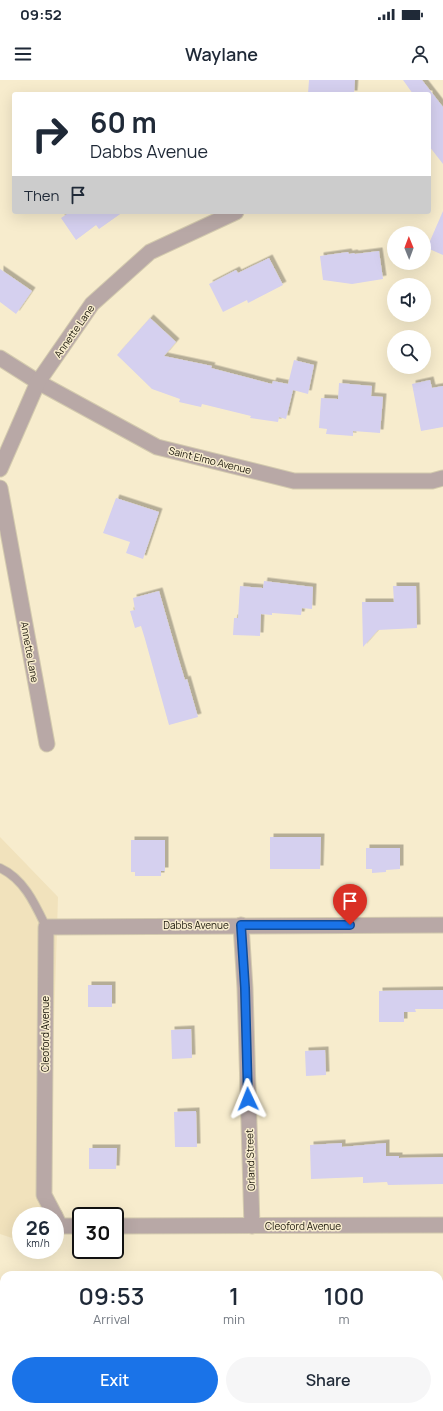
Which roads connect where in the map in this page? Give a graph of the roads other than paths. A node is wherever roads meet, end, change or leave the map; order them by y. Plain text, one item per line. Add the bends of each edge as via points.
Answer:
1 (232, 214) edge
2 (0, 358) edge
3 (38, 382) junction
4 (0, 469) edge
5 (443, 478) edge
6 (0, 488) edge
7 (47, 744) dead end
8 (0, 868) edge
9 (241, 925) junction
10 (443, 925) edge
11 (46, 927) junction
12 (50, 1207) edge
13 (443, 1225) edge
14 (124, 1226) edge
15 (252, 1226) junction

1 - 3 street, Annette Lane via 150,252 92,304
2 - 3 street, Saint Elmo Avenue
3 - 4 street, Annette Lane
3 - 5 street, Saint Elmo Avenue via 157,447 294,481 432,481
6 - 7 street, Annette Lane
8 - 11 lane, Cleoford Avenue via 9,872 31,896
9 - 10 street, Dabbs Avenue
9 - 11 street, Dabbs Avenue
9 - 15 street, Orland Street
11 - 12 street, Cleoford Avenue via 44,1195
13 - 15 street, Cleoford Avenue
14 - 15 street, Cleoford Avenue

